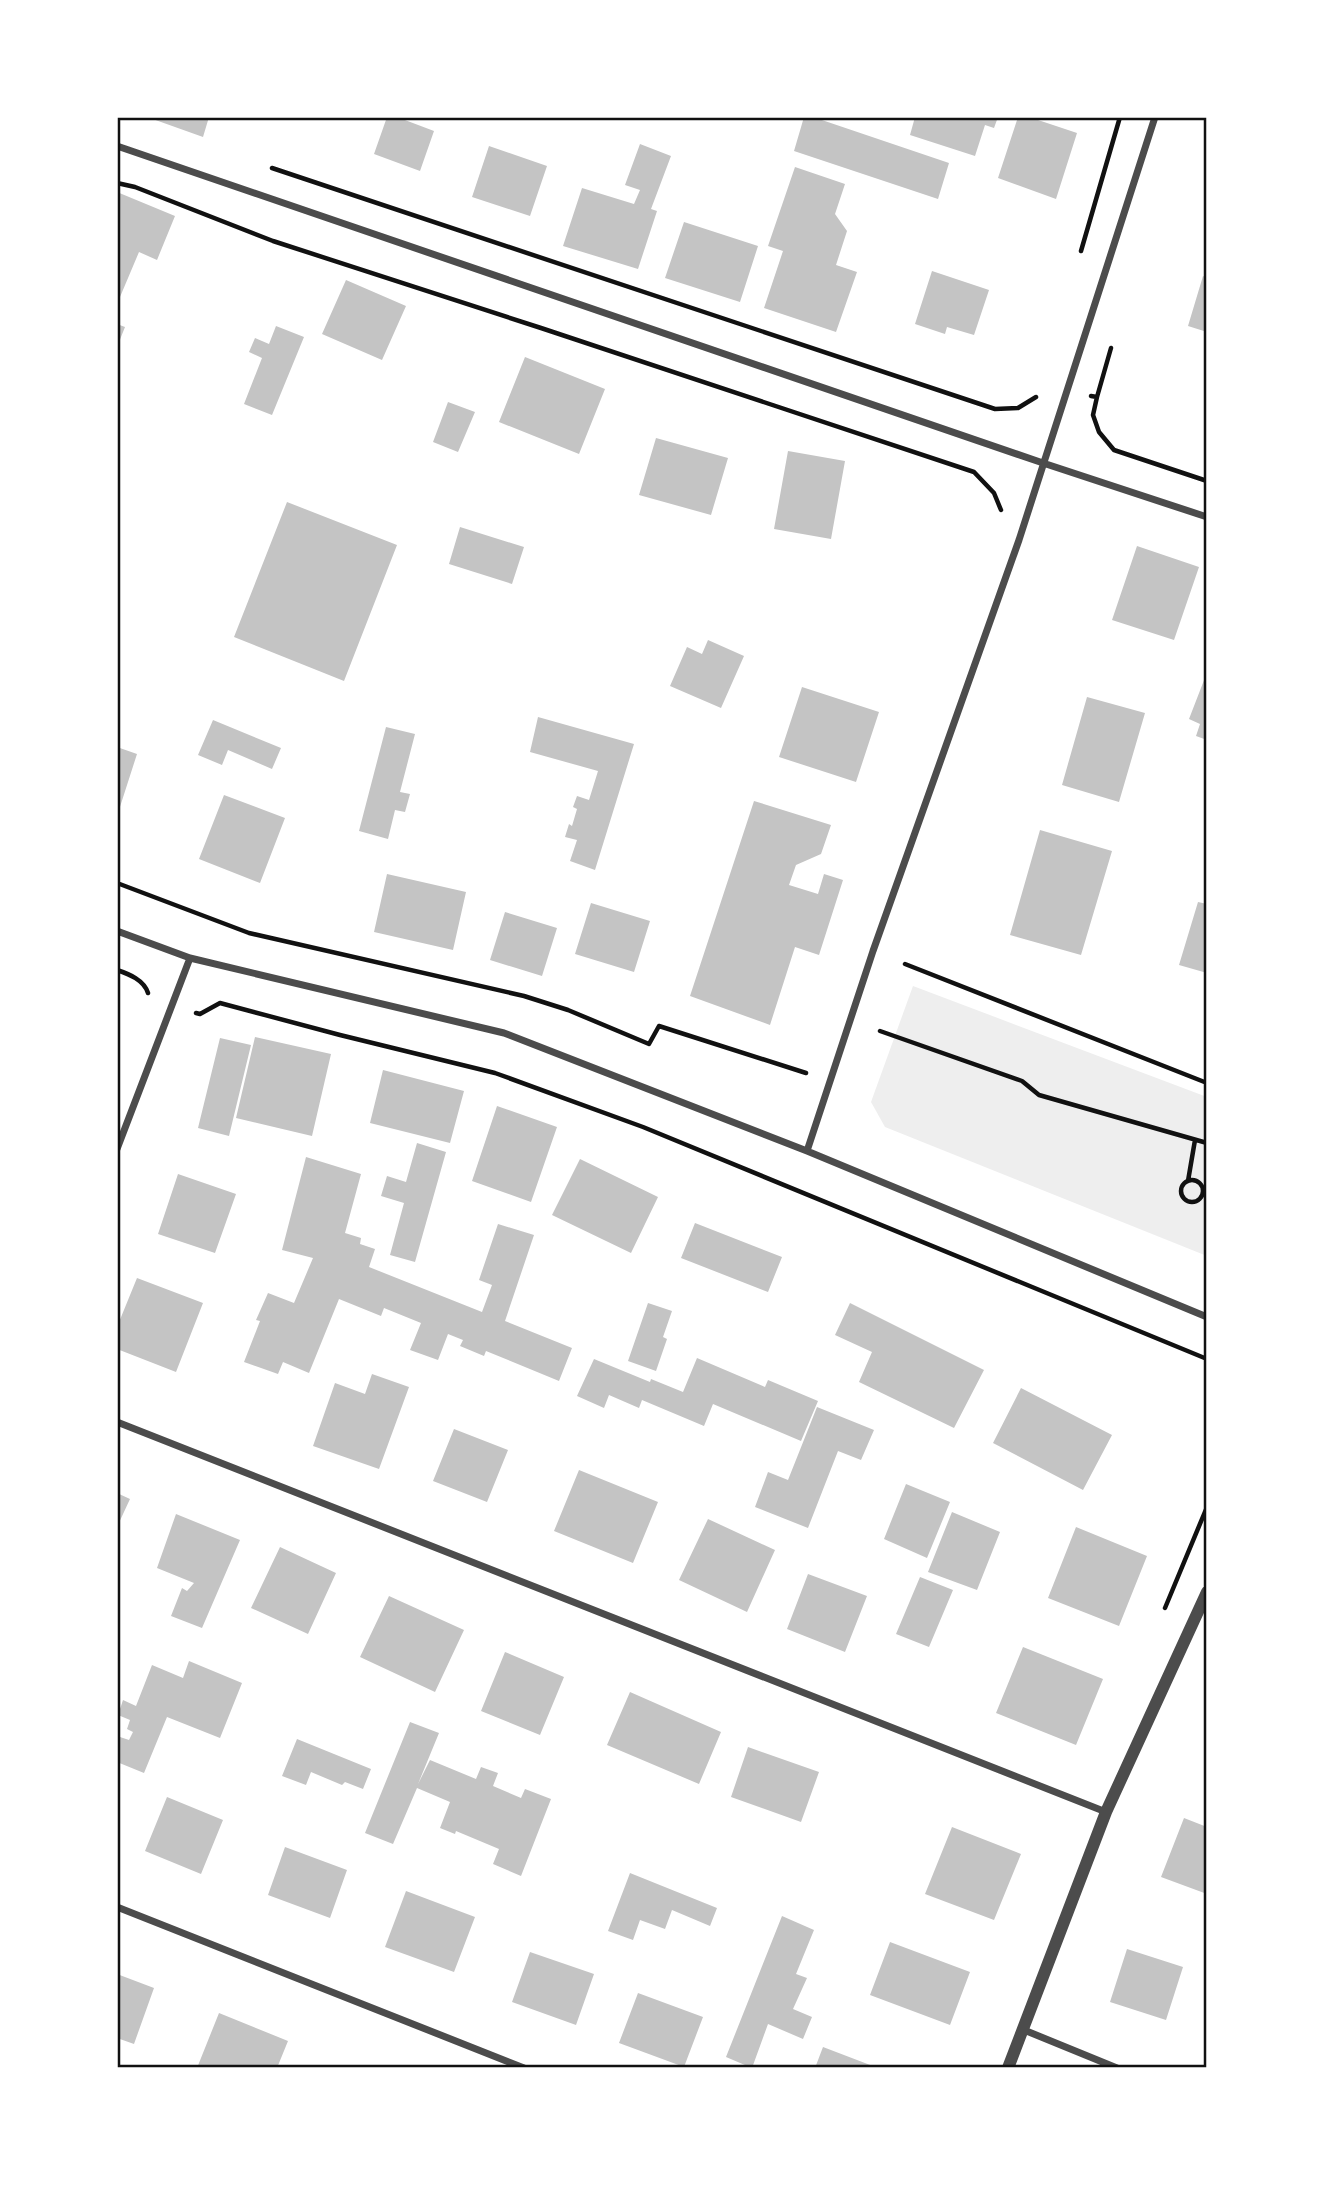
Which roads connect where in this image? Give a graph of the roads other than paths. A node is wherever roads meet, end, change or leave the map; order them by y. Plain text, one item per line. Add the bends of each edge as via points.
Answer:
1 (1155, 117) edge
2 (117, 146) edge
3 (1043, 463) junction
4 (1207, 517) edge
5 (117, 930) edge
6 (190, 958) junction
7 (117, 1149) edge
8 (807, 1151) junction
9 (1207, 1317) edge
10 (117, 1422) edge
11 (1206, 1598) edge
12 (1106, 1812) junction
13 (117, 1907) edge
14 (1024, 2030) junction
15 (524, 2068) edge
16 (1008, 2068) edge
17 (1116, 2068) edge

1 - 3 street
2 - 3 street
3 - 4 street
3 - 8 street
5 - 6 street
6 - 7 street
6 - 8 street via 504,1033
8 - 9 street
10 - 12 street
11 - 12 street
12 - 14 street
13 - 15 street
14 - 16 street
14 - 17 street

